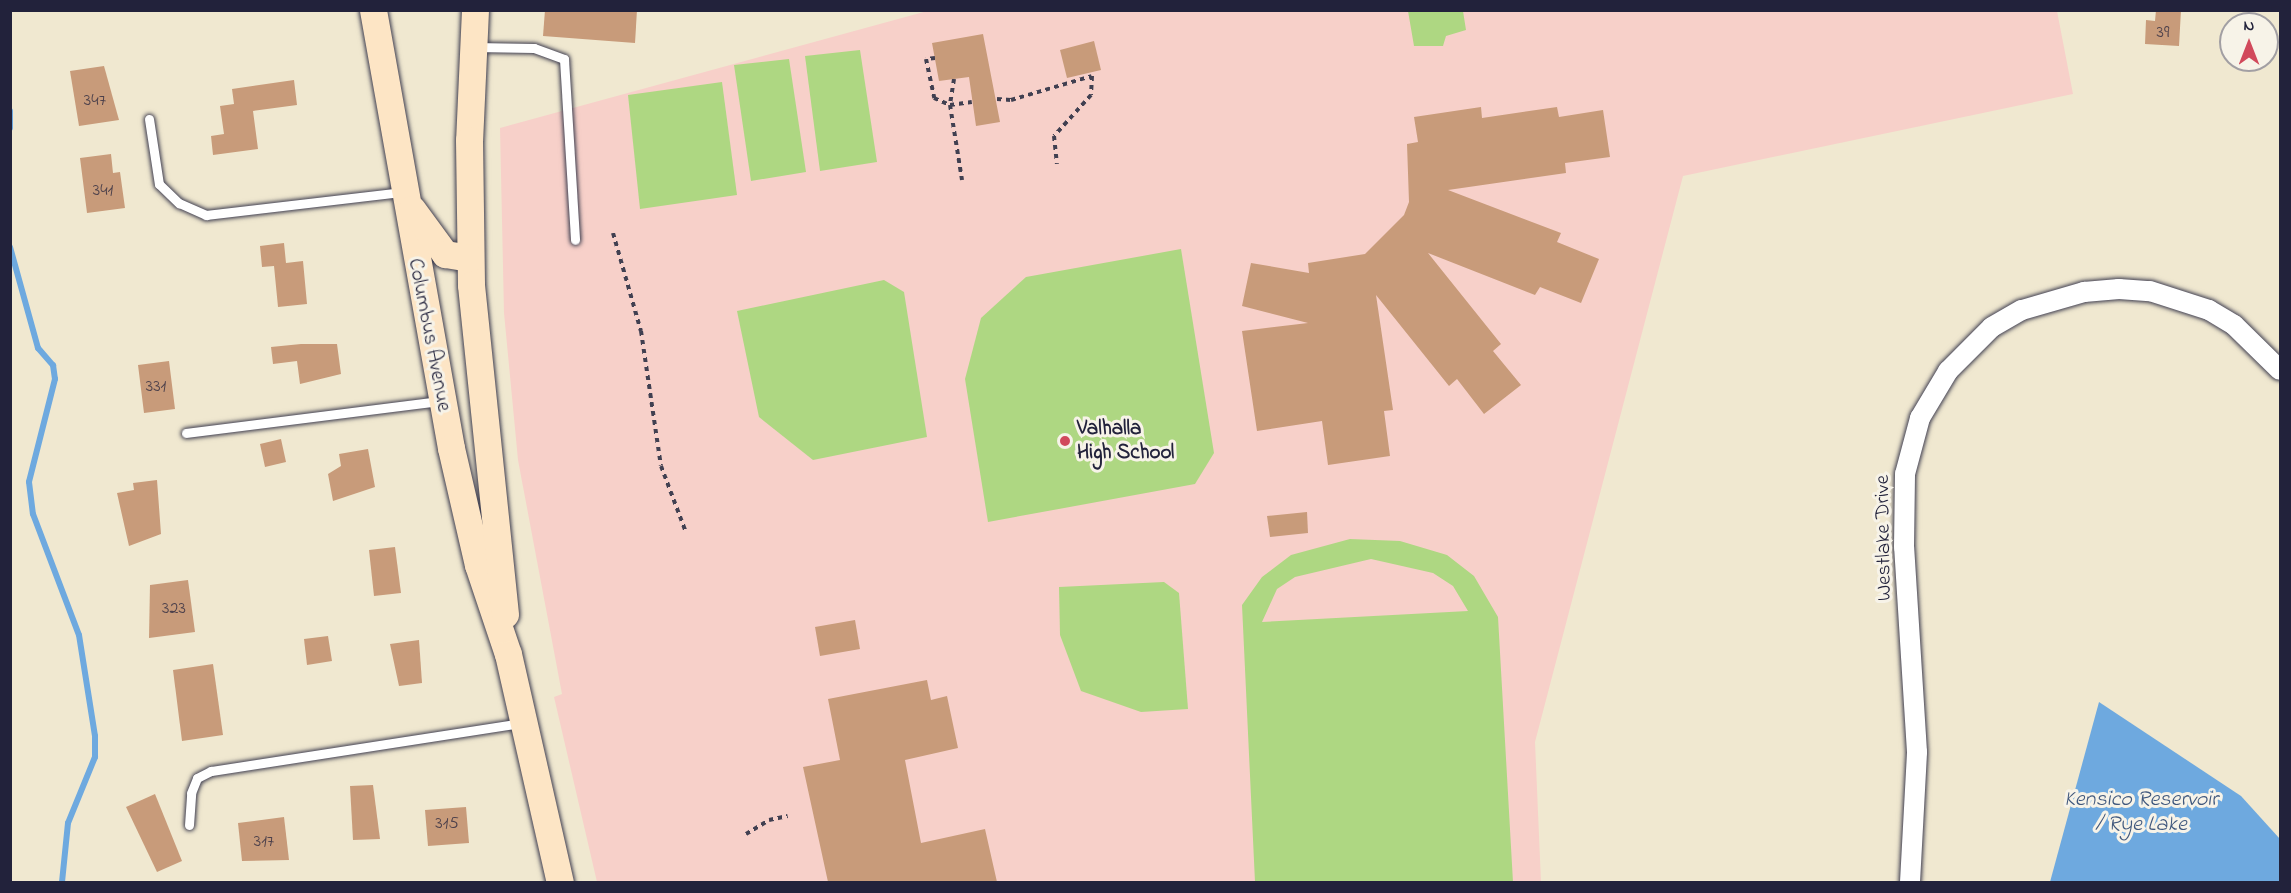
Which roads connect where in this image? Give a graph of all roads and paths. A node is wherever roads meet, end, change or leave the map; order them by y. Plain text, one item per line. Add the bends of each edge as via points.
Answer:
1 (373, 10) edge
2 (475, 10) edge
3 (473, 47) junction
4 (935, 58) dead end
5 (954, 79) dead end
6 (997, 99) dead end
7 (972, 102) dead end
8 (950, 105) junction
9 (149, 118) dead end
10 (1058, 164) dead end
11 (962, 180) dead end
12 (403, 192) junction
13 (613, 233) dead end
14 (574, 240) dead end
15 (470, 258) junction
16 (2280, 370) edge
17 (441, 400) junction
18 (186, 432) dead end
19 (685, 530) dead end
20 (508, 654) junction
21 (524, 723) junction
22 (788, 816) dead end
23 (189, 825) dead end
24 (746, 834) dead end
25 (560, 882) edge
26 (1910, 882) edge

1 - 12 street, Columbus Avenue
2 - 3 street, Columbus Avenue
3 - 14 lane via 534,48 564,59
3 - 15 street, Columbus Avenue
4 - 8 path via 926,59 928,84 934,98
5 - 8 path
6 - 10 path via 1011,100 1092,76 1091,95 1054,136
7 - 8 path
8 - 11 path
9 - 12 lane via 159,184 179,202 206,215
12 - 15 street via 445,254
12 - 17 street, Columbus Avenue
13 - 19 path via 641,331 661,466
15 - 20 street, Columbus Avenue via 478,381
16 - 26 street, Westlake Drive via 2234,325 2209,310 2150,291 2119,289 2084,292 2022,310 1992,327 1948,371 1920,418 1905,474 1904,547 1917,752
17 - 18 lane
17 - 20 street, Columbus Avenue via 476,554
20 - 21 street, Columbus Avenue
21 - 23 lane via 211,771 197,778 191,793
21 - 25 street, Columbus Avenue
22 - 24 path

